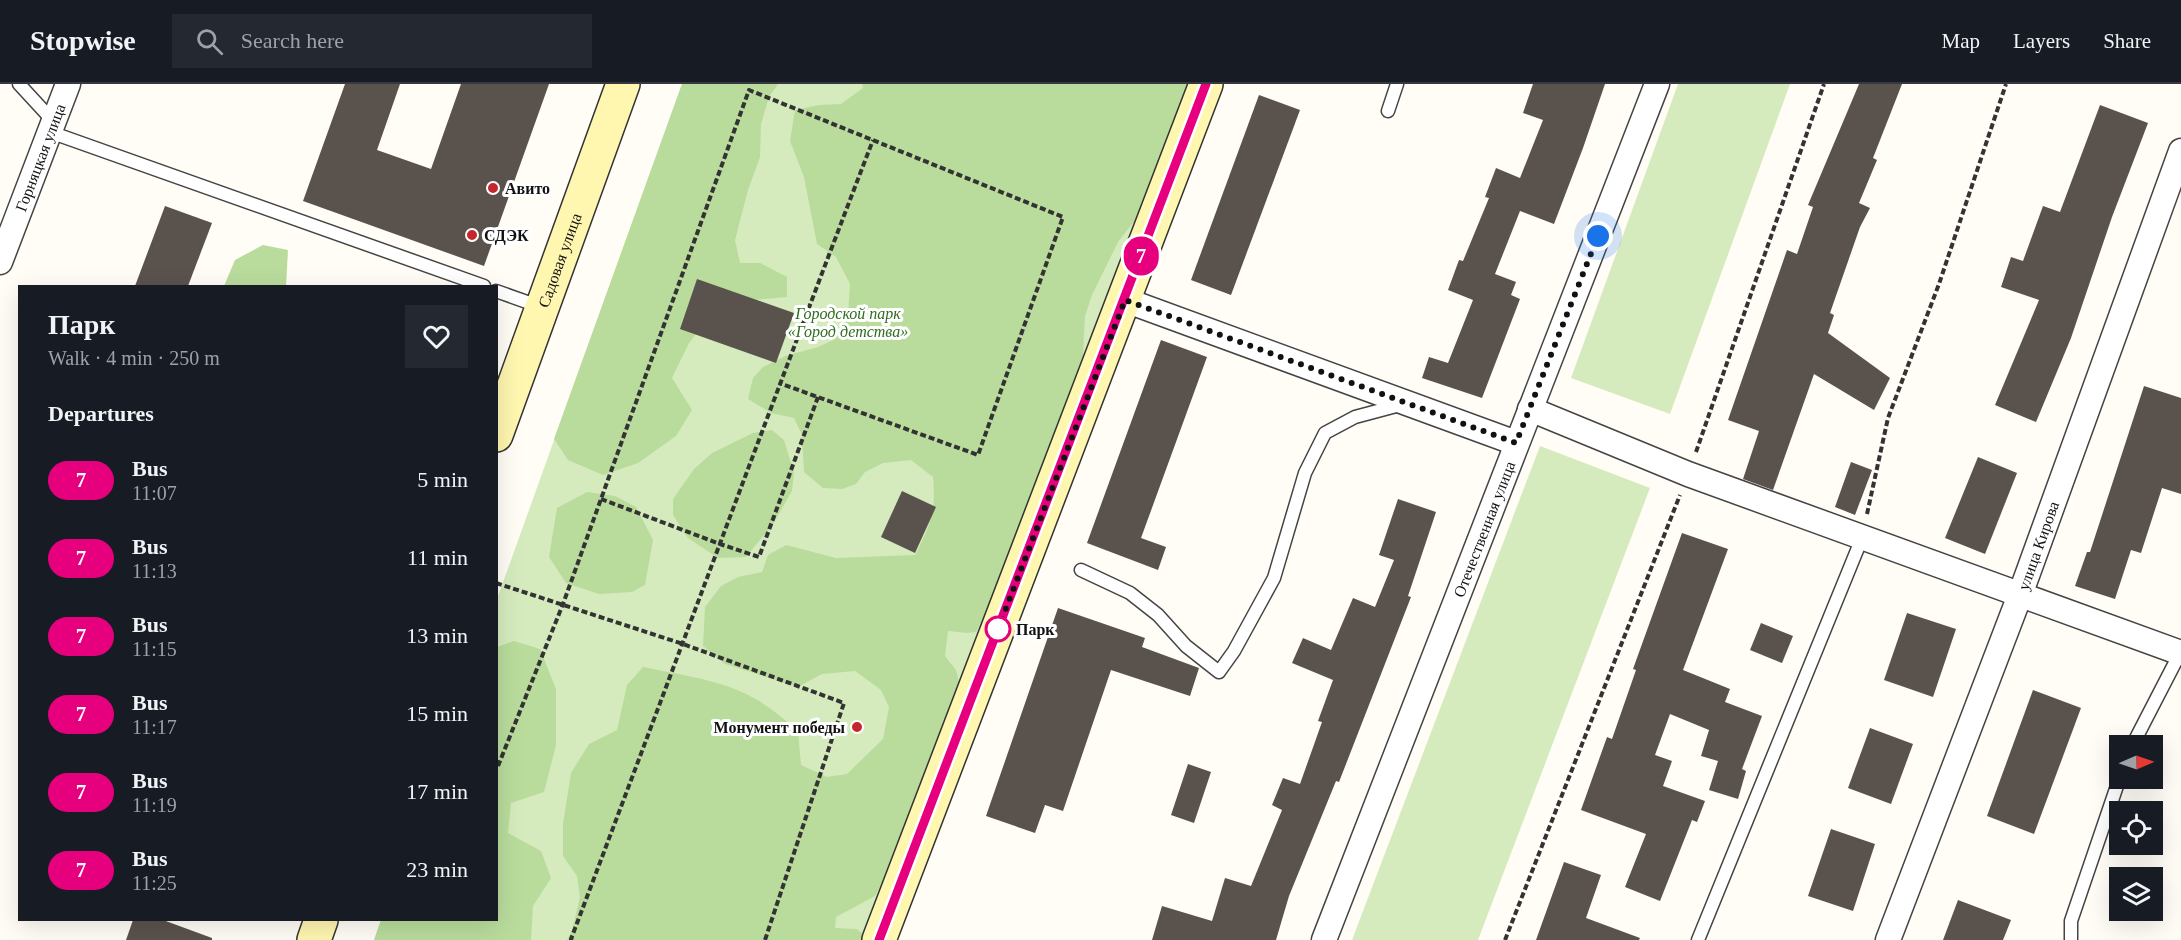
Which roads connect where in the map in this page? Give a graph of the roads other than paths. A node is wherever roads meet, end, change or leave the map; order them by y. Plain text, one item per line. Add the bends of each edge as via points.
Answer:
1 (19, 84) edge
2 (68, 84) edge
3 (623, 84) edge
4 (1206, 84) edge
5 (1397, 84) edge
6 (1657, 84) edge
7 (1388, 111) dead end
8 (52, 127) junction
9 (2181, 151) edge
10 (0, 262) edge
11 (481, 285) edge
12 (498, 292) edge
13 (1125, 300) junction
14 (542, 307) junction
15 (1407, 403) junction
16 (1530, 409) junction
17 (498, 429) edge
18 (1516, 443) junction
19 (1862, 538) junction
20 (1081, 570) dead end
21 (2020, 595) junction
22 (2181, 653) edge
23 (2138, 735) edge
24 (2116, 789) edge
25 (321, 921) edge
26 (314, 940) edge
27 (879, 940) edge
28 (1324, 940) edge
29 (1698, 940) edge
30 (1888, 940) edge
31 (2071, 940) edge

1 - 8 lane
2 - 8 street, Горняцкая улица
3 - 14 street, Садовая улица
4 - 13 street
5 - 7 lane
6 - 16 street, Отечественная улица
8 - 10 street, Горняцкая улица
8 - 11 lane
9 - 21 street, улица Кирова
12 - 14 lane
13 - 15 street
13 - 27 street
14 - 17 street, Садовая улица
15 - 18 street
15 - 20 lane via 1355,417 1325,433 1305,473 1274,578 1219,672 1130,593
16 - 18 street, Отечественная улица
16 - 19 street via 1688,474
18 - 28 street, Отечественная улица
19 - 21 street
19 - 29 lane
21 - 22 street
21 - 30 street, улица Кирова
22 - 23 lane
24 - 31 lane via 2071,921
25 - 26 street

